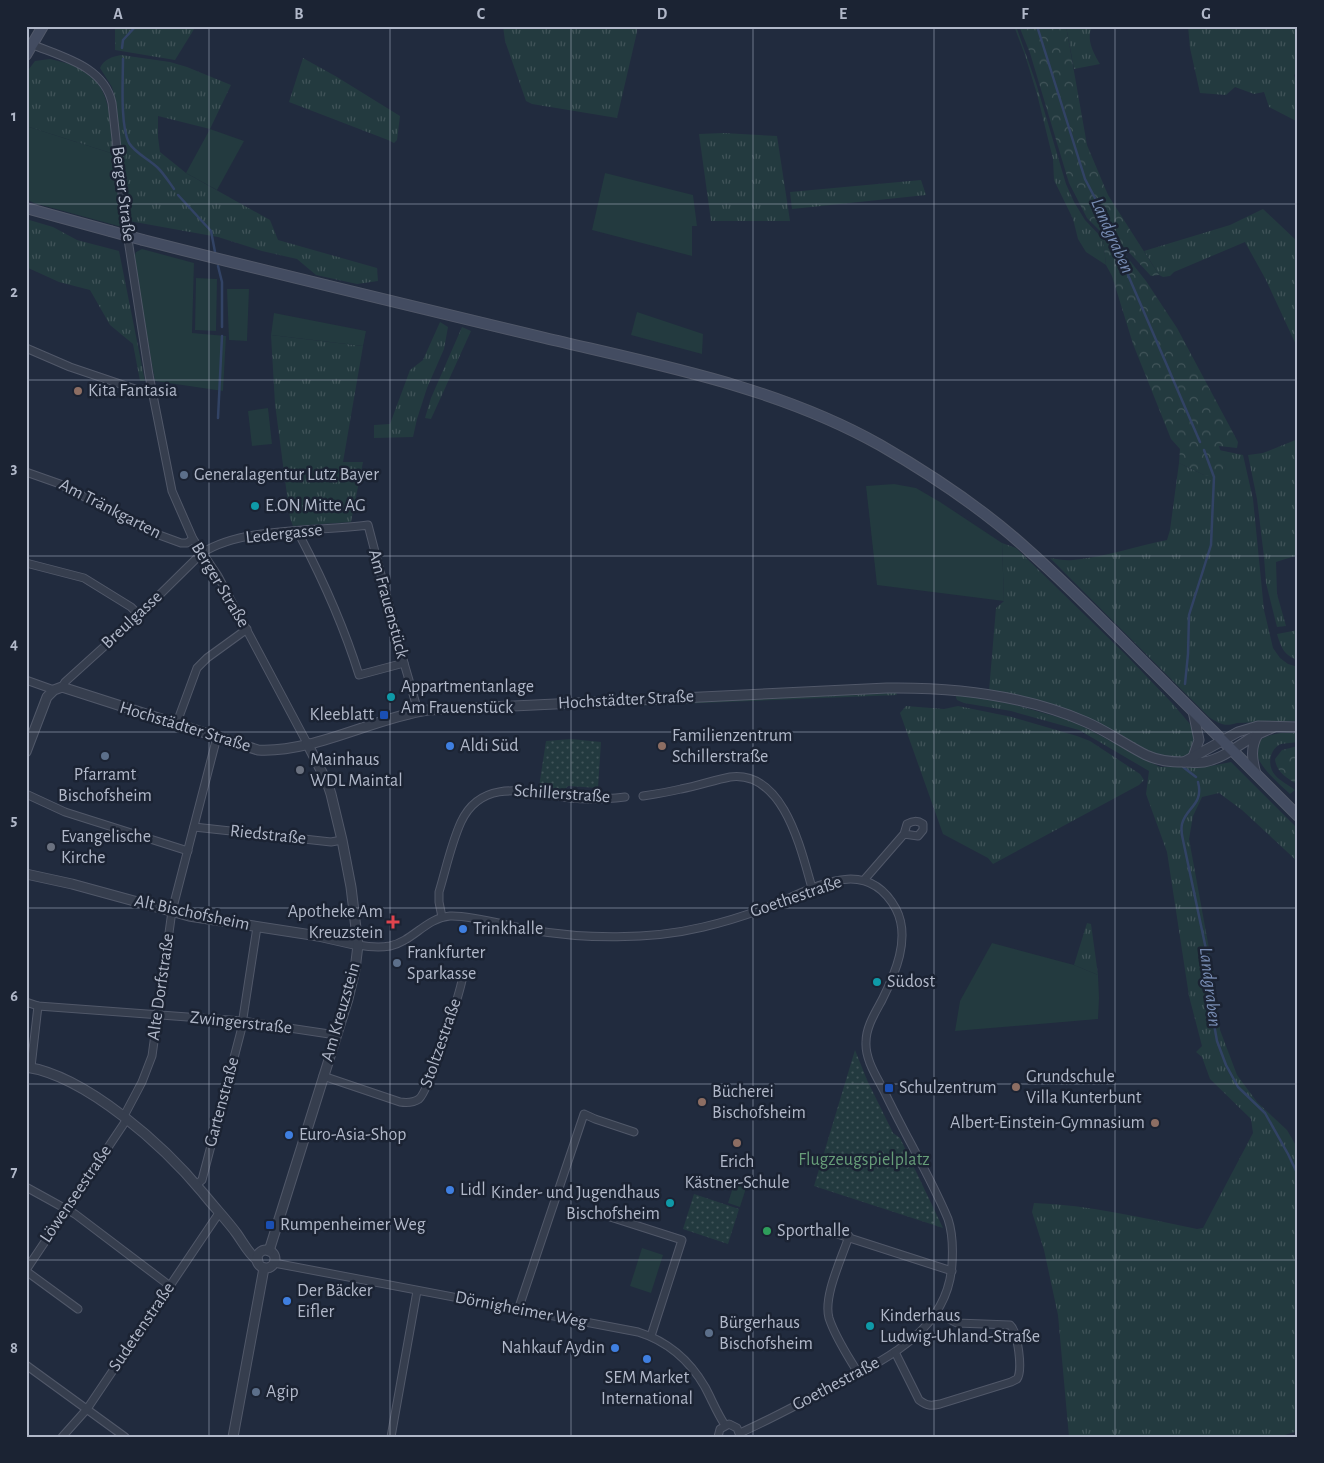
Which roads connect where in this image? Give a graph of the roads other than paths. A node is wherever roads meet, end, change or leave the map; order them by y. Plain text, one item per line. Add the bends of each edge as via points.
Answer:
1 (43, 26) edge
2 (31, 44) junction
3 (26, 55) edge
4 (26, 208) edge
5 (26, 348) edge
6 (152, 388) junction
7 (26, 472) edge
8 (368, 525) joint
9 (300, 530) junction
10 (193, 539) junction
11 (202, 553) junction
12 (26, 563) edge
13 (139, 615) junction
14 (247, 629) junction
15 (404, 662) junction
16 (26, 680) edge
17 (61, 689) junction
18 (418, 711) junction
19 (1193, 711) junction
20 (176, 725) junction
21 (1274, 727) junction
22 (1298, 727) edge
23 (1258, 734) junction
24 (217, 737) junction
25 (1222, 740) junction
26 (307, 743) junction
27 (1232, 750) junction
28 (26, 752) edge
29 (1188, 759) junction
30 (1256, 774) junction
31 (26, 794) edge
32 (643, 796) dead end
33 (625, 797) dead end
34 (1298, 816) edge
35 (194, 827) junction
36 (904, 834) dead end
37 (342, 840) junction
38 (188, 851) junction
39 (26, 874) edge
40 (864, 880) junction
41 (812, 888) junction
42 (172, 911) junction
43 (442, 917) junction
44 (256, 927) junction
45 (358, 945) junction
46 (463, 975) dead end
47 (26, 1002) edge
48 (38, 1006) junction
49 (158, 1014) junction
50 (242, 1021) junction
51 (336, 1035) junction
52 (29, 1067) edge
53 (323, 1076) junction
54 (125, 1118) junction
55 (634, 1132) dead end
56 (196, 1185) junction
57 (26, 1187) edge
58 (66, 1209) junction
59 (219, 1213) junction
60 (601, 1214) dead end
61 (831, 1232) dead end
62 (849, 1236) junction
63 (240, 1239) junction
64 (265, 1252) junction
65 (274, 1263) junction
66 (261, 1265) junction
67 (26, 1271) edge
68 (952, 1271) junction
69 (170, 1286) junction
70 (417, 1291) junction
71 (78, 1309) dead end
72 (518, 1310) junction
73 (937, 1313) junction
74 (651, 1336) junction
75 (895, 1352) junction
76 (26, 1365) edge
77 (858, 1373) junction
78 (86, 1409) junction
79 (725, 1425) junction
80 (740, 1435) edge
81 (62, 1437) edge
82 (125, 1437) edge
83 (233, 1437) edge
84 (391, 1437) edge
85 (718, 1437) edge

1 - 2 main road
2 - 3 main road
2 - 6 street, Berger Straße via 90,70 102,81 110,96 125,220
4 - 19 main road, bridge via 338,289 728,383 778,399 837,424 910,463 993,520 1052,572
5 - 6 street via 138,390
6 - 10 street, Berger Straße via 172,491
7 - 10 street, Am Tränkgarten via 60,484 151,532 181,543
8 - 9 street, Ledergasse
8 - 15 street, Am Frauenstück
9 - 11 street, Ledergasse via 235,539
9 - 15 street via 333,603 359,675
10 - 11 street, Berger Straße
11 - 13 street, Breulgasse
11 - 14 street, Berger Straße
12 - 13 street via 84,578
13 - 17 street, Breulgasse via 64,682
14 - 20 street via 197,668
14 - 26 street, Berger Straße
15 - 18 street, Am Frauenstück
16 - 17 street
17 - 20 street, Hochstädter Straße
17 - 28 street, Breulgasse via 47,698
18 - 26 street, Hochstädter Straße
18 - 29 street, Hochstädter Straße via 864,689 935,689 990,696 1044,708 1088,723 1155,759 1171,762
19 - 25 main road
19 - 29 street via 1199,740
20 - 24 street, Hochstädter Straße
21 - 22 street
21 - 23 street, Hochstädter Straße
21 - 25 street via 1250,728
23 - 27 street, Hochstädter Straße
23 - 30 street via 1252,753
24 - 26 street, Hochstädter Straße via 258,750
24 - 35 street, Alte Dorfstraße
25 - 27 main road
25 - 29 street
26 - 37 street, Am Kreuzstein via 327,782
27 - 29 street, Hochstädter Straße via 1206,761
27 - 30 main road
30 - 34 main road
31 - 38 street via 65,812
32 - 41 street via 730,777 755,780 767,788 786,814 797,837
33 - 43 street, Schillerstraße via 574,798 511,790 494,793 479,801 462,822 452,849 438,896
35 - 37 street, Riedstraße via 331,842
35 - 38 street, Alte Dorfstraße
36 - 40 street
37 - 45 street, Am Kreuzstein
38 - 42 street, Alte Dorfstraße
39 - 42 street, Alt Bischofsheim
40 - 41 street, Goethestraße via 844,879
40 - 68 street, Goethestraße via 882,892 895,908 902,936 895,969 868,1029 867,1054 948,1219
41 - 43 street, Goethestraße via 762,910 716,924 647,935 570,935 455,916
42 - 44 street, Alt Bischofsheim
42 - 49 street, Alte Dorfstraße
43 - 45 street via 392,945
44 - 45 street, Alt Bischofsheim
44 - 50 street, Gartenstraße
45 - 51 street, Am Kreuzstein via 354,977
46 - 53 street, Stoltzestraße via 428,1084 419,1098 400,1102
47 - 48 street, Zwingerstraße
48 - 49 street, Zwingerstraße
48 - 52 street
49 - 50 street, Zwingerstraße
49 - 54 street, Alte Dorfstraße via 150,1063
50 - 51 street, Zwingerstraße
50 - 56 street, Gartenstraße via 202,1180
51 - 53 street, Am Kreuzstein
52 - 54 street via 80,1088
53 - 64 street, Am Kreuzstein
54 - 56 street via 174,1160
54 - 58 street, Löwenseestraße
55 - 72 street via 584,1114
56 - 59 street
57 - 58 street
58 - 67 street, Löwenseestraße
58 - 69 street
59 - 63 street
59 - 69 street, Sudetenstraße
60 - 74 street via 682,1240
61 - 62 street
62 - 68 street
62 - 77 street via 829,1297 828,1311
63 - 64 street
63 - 66 street
64 - 65 street via 274,1257
64 - 66 street via 258,1256
65 - 66 street via 269,1268
65 - 70 street, Dörnigheimer Weg
66 - 83 street
67 - 71 street
68 - 73 street, Goethestraße via 948,1290
69 - 78 street, Sudetenstraße
70 - 72 street, Dörnigheimer Weg
70 - 84 street
72 - 74 street, Dörnigheimer Weg
73 - 75 street, Goethestraße via 919,1334
73 - 75 street via 957,1323 1010,1325 1014,1328 1020,1369 1017,1379 940,1404 926,1405 919,1400
74 - 79 street, Dörnigheimer Weg via 676,1352 694,1370
75 - 77 street, Goethestraße
76 - 78 street
77 - 80 street, Goethestraße
78 - 81 street, Sudetenstraße
78 - 82 street
79 - 80 street via 733,1425
79 - 85 street

